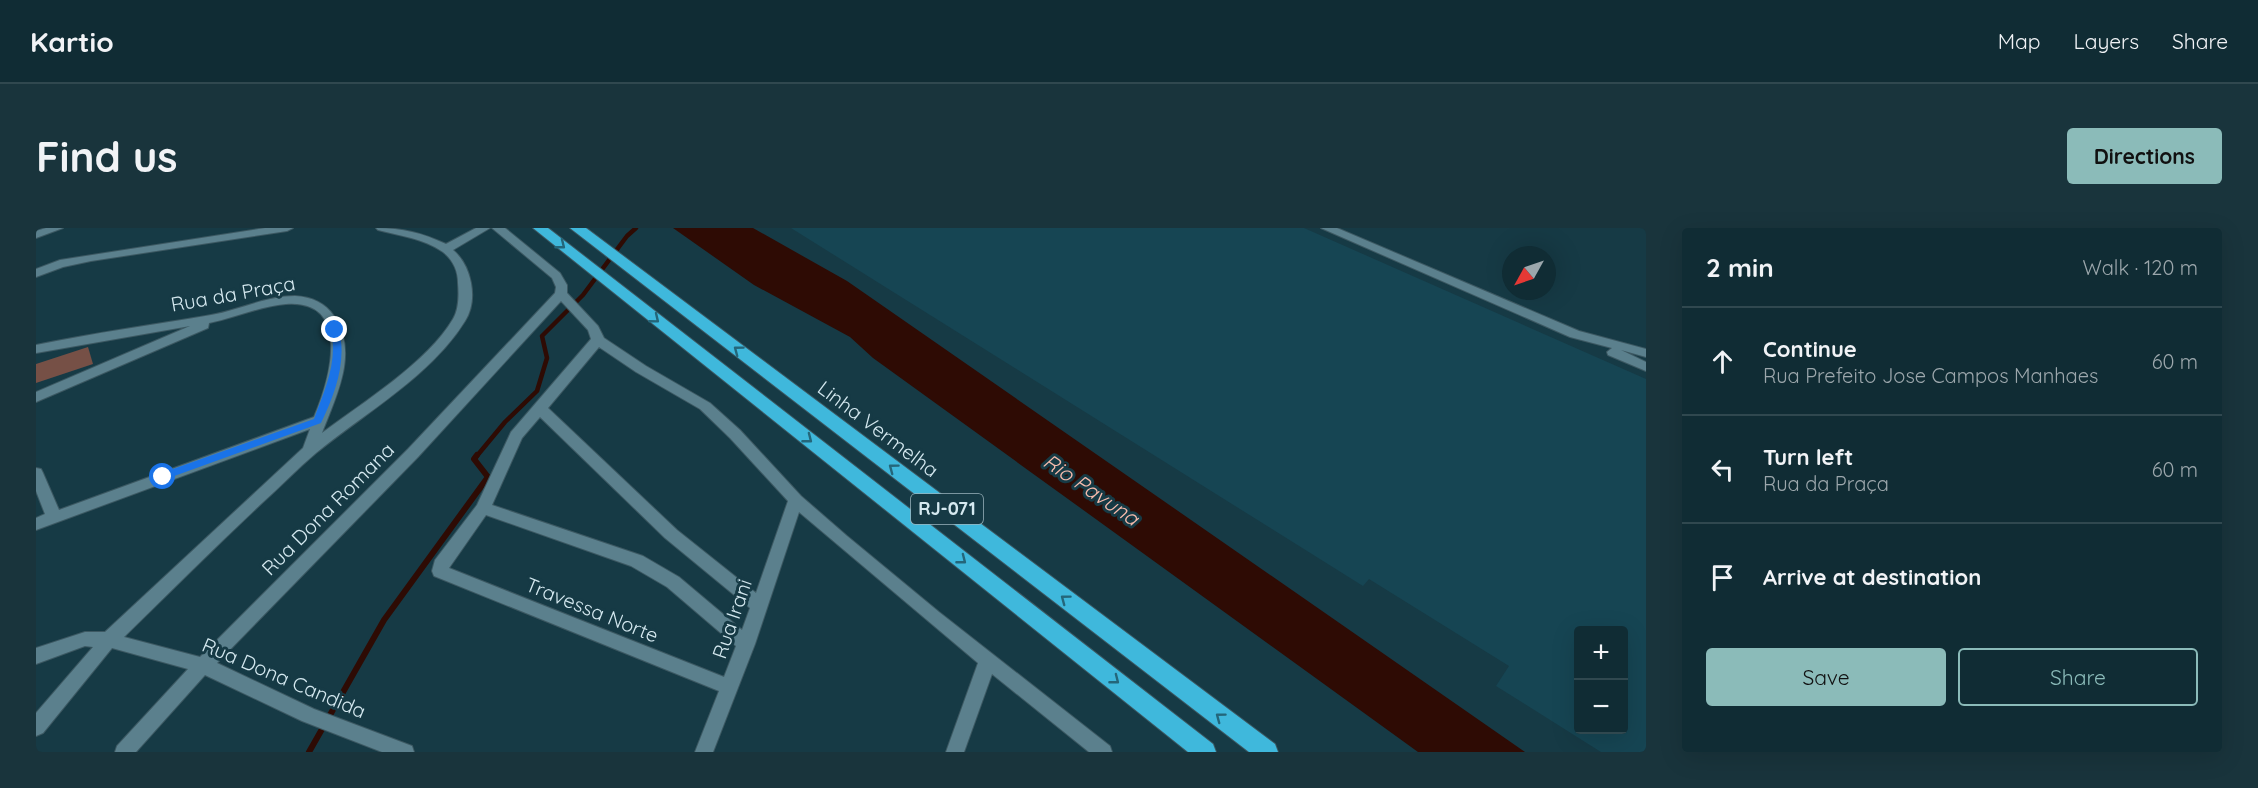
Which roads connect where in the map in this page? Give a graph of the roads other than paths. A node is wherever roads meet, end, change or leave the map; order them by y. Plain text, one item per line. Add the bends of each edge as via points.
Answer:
1 (57, 228) edge
2 (287, 228) edge
3 (382, 228) edge
4 (484, 228) edge
5 (498, 228) edge
6 (540, 228) edge
7 (577, 228) edge
8 (1326, 228) edge
9 (36, 235) edge
10 (446, 249) junction
11 (36, 262) edge
12 (60, 264) junction
13 (36, 273) edge
14 (564, 298) junction
15 (223, 316) junction
16 (135, 330) junction
17 (1575, 334) junction
18 (598, 340) junction
19 (36, 349) edge
20 (1646, 353) edge
21 (132, 357) junction
22 (1646, 367) edge
23 (36, 396) edge
24 (540, 408) junction
25 (318, 421) junction
26 (309, 451) junction
27 (36, 473) edge
28 (796, 500) junction
29 (483, 508) junction
30 (54, 517) junction
31 (36, 524) edge
32 (759, 605) junction
33 (110, 640) junction
34 (746, 644) junction
35 (36, 656) edge
36 (988, 660) junction
37 (202, 665) junction
38 (730, 687) junction
39 (36, 728) edge
40 (124, 752) edge
41 (405, 752) edge
42 (704, 752) edge
43 (955, 752) edge
44 (1103, 752) edge
45 (1205, 752) edge
46 (1267, 752) edge

1 - 9 street
2 - 12 street
3 - 10 street via 418,235
4 - 10 street
5 - 14 street via 556,276
6 -> 45 highway, RJ-071
46 -> 7 highway, Linha Vermelha / RJ-071
8 - 17 street
10 - 26 street via 457,259 464,274 461,318 424,360
11 - 12 street
12 - 13 street
14 - 18 street via 594,329
14 - 37 street, Rua Dona Romana
15 - 16 street, Rua da Praça
15 - 21 street
15 - 25 street, Rua da Praça via 292,300 320,306 335,330 339,346 338,364
16 - 19 street, Rua da Praça
16 - 21 street via 144,342
17 - 20 street
17 - 22 street
18 - 24 street
18 - 28 street via 705,406
21 - 23 street
24 - 29 street via 516,436
24 - 32 street via 671,534
25 - 26 street, Rua da Praça
25 - 30 street
26 - 33 street
27 - 30 street
28 - 32 street, Rua Irani
28 - 36 street
29 - 34 street via 637,561 673,582
29 - 38 street, Travessa Norte via 440,571
30 - 31 street
32 - 34 street, Rua Irani
33 - 35 street, Rua Dona Candida via 85,639
33 - 37 street, Rua Dona Candida
33 - 39 street
34 - 38 street, Rua Irani
36 - 43 street
36 - 44 street
37 - 40 street, Rua Dona Romana
37 - 41 street, Rua Dona Candida via 308,715
38 - 42 street, Rua Irani

